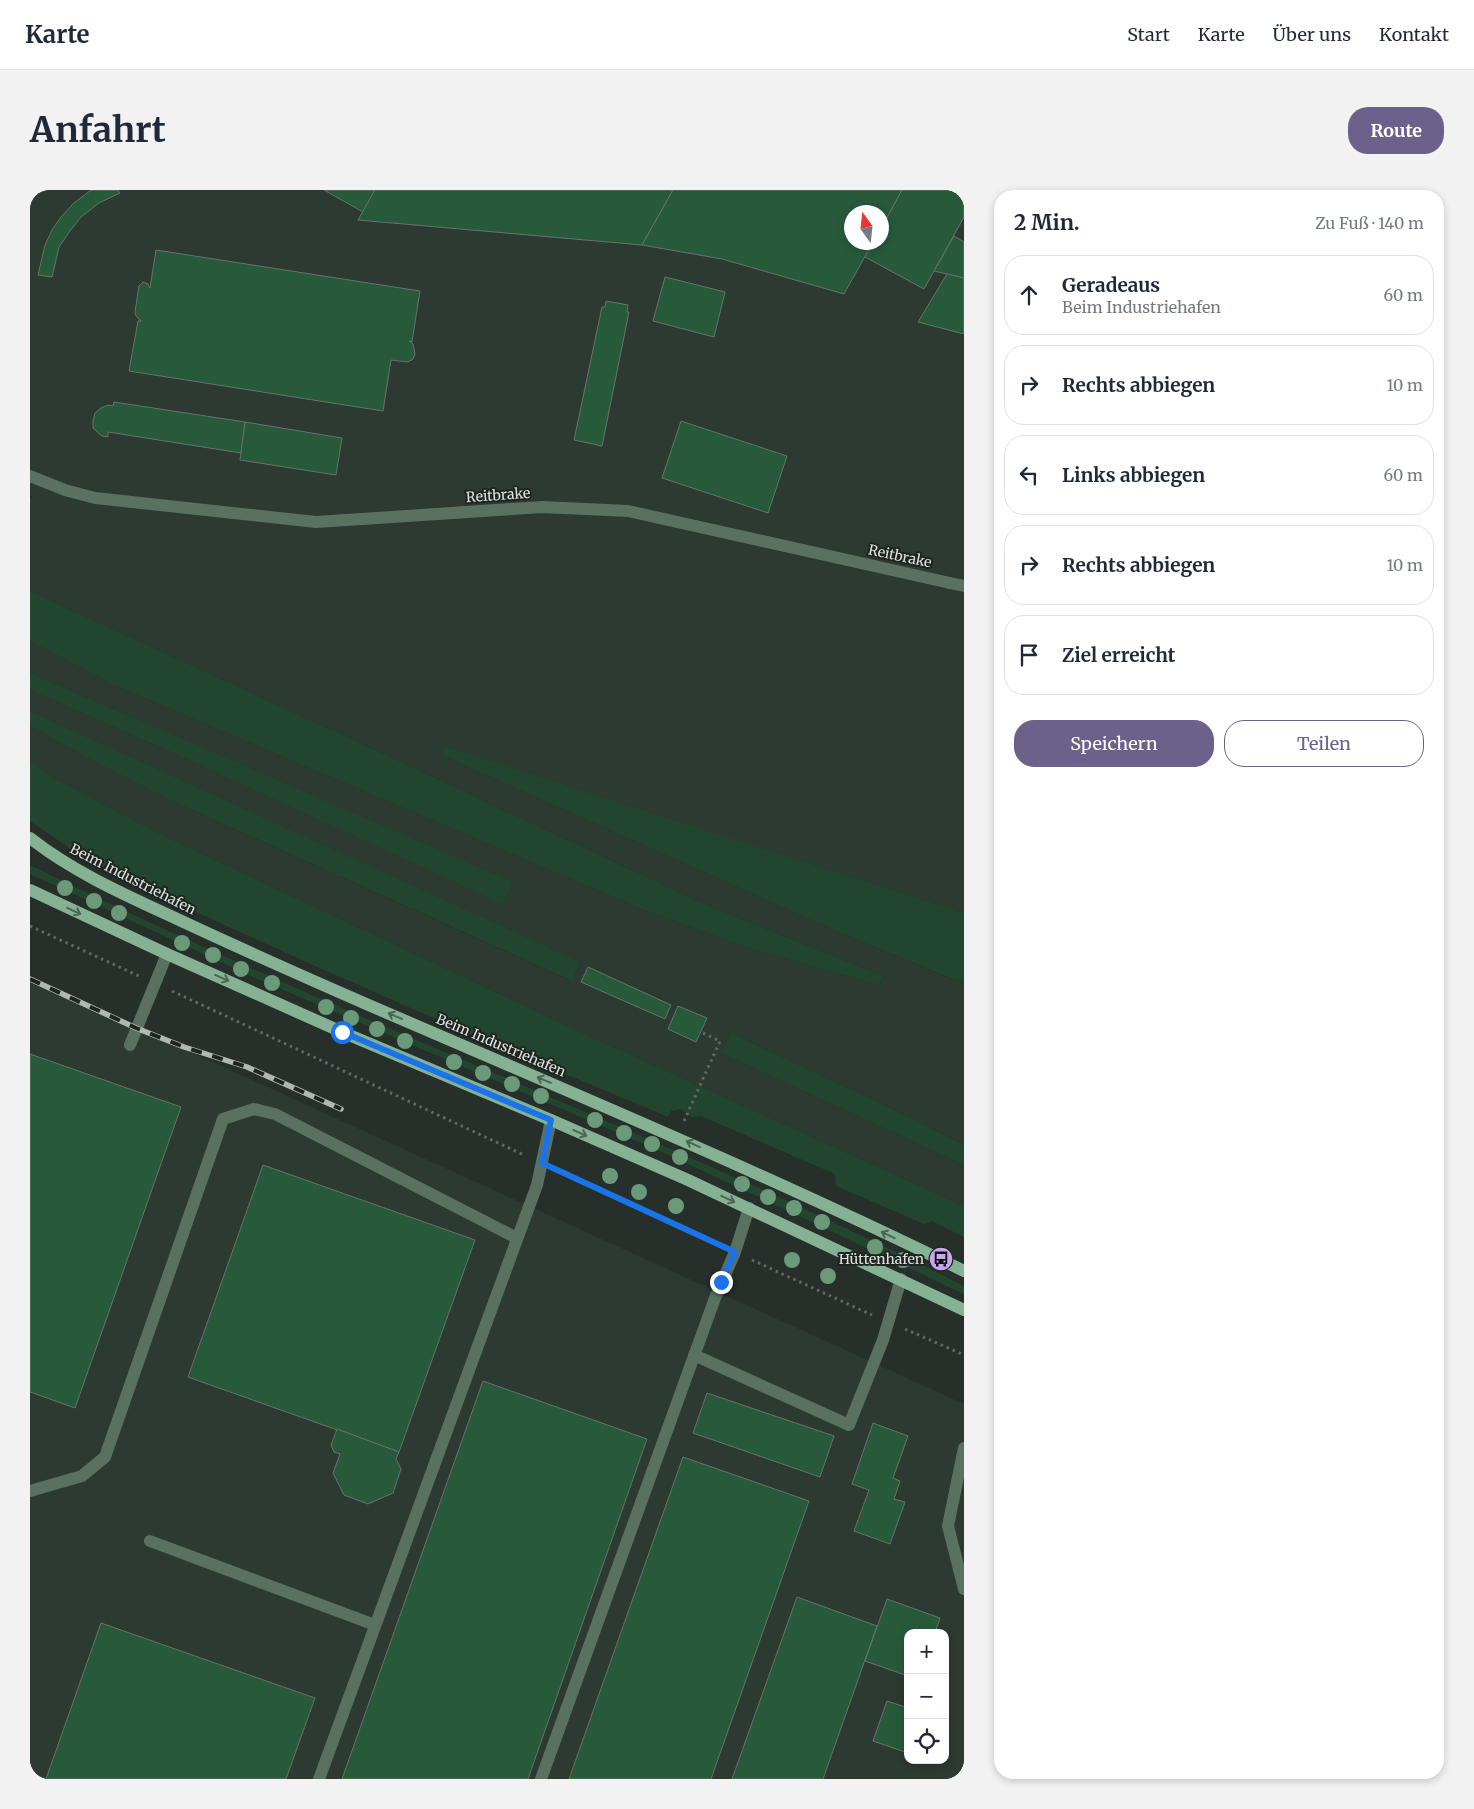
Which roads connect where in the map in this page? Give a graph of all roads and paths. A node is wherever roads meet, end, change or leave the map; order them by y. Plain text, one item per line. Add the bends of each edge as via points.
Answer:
1 (30, 476) edge
2 (964, 586) edge
3 (30, 838) edge
4 (30, 890) edge
5 (30, 926) edge
6 (167, 954) junction
7 (154, 984) junction
8 (701, 1032) dead end
9 (130, 1045) dead end
10 (686, 1116) dead end
11 (551, 1120) junction
12 (542, 1163) junction
13 (749, 1208) junction
14 (517, 1238) junction
15 (735, 1252) junction
16 (964, 1271) edge
17 (901, 1279) junction
18 (964, 1310) edge
19 (888, 1322) junction
20 (694, 1355) junction
21 (964, 1355) edge
22 (964, 1448) edge
23 (30, 1491) edge
24 (150, 1541) dead end
25 (964, 1589) edge
26 (376, 1625) junction
27 (319, 1779) edge
28 (542, 1779) edge

1 - 2 street, Reitbrake via 95,498 316,522 542,507 628,511
16 -> 3 main road, Beim Industriehafen via 694,1145 178,919 78,870
4 -> 6 main road
5 - 7 path
6 - 7 street
6 -> 11 main road
7 - 9 street
7 - 12 path
8 - 10 path via 720,1041
11 - 12 street
11 -> 13 main road
12 - 14 street
12 - 15 path
13 - 15 street
13 - 17 main road
14 - 23 street via 275,1114 254,1109 223,1119 106,1457 82,1476
14 - 26 street
15 - 19 path
15 - 20 street
17 - 18 main road
17 - 19 street
19 - 20 street via 849,1425
19 - 21 path
20 - 28 street
22 - 25 street via 948,1526
24 - 26 street
26 - 27 street

